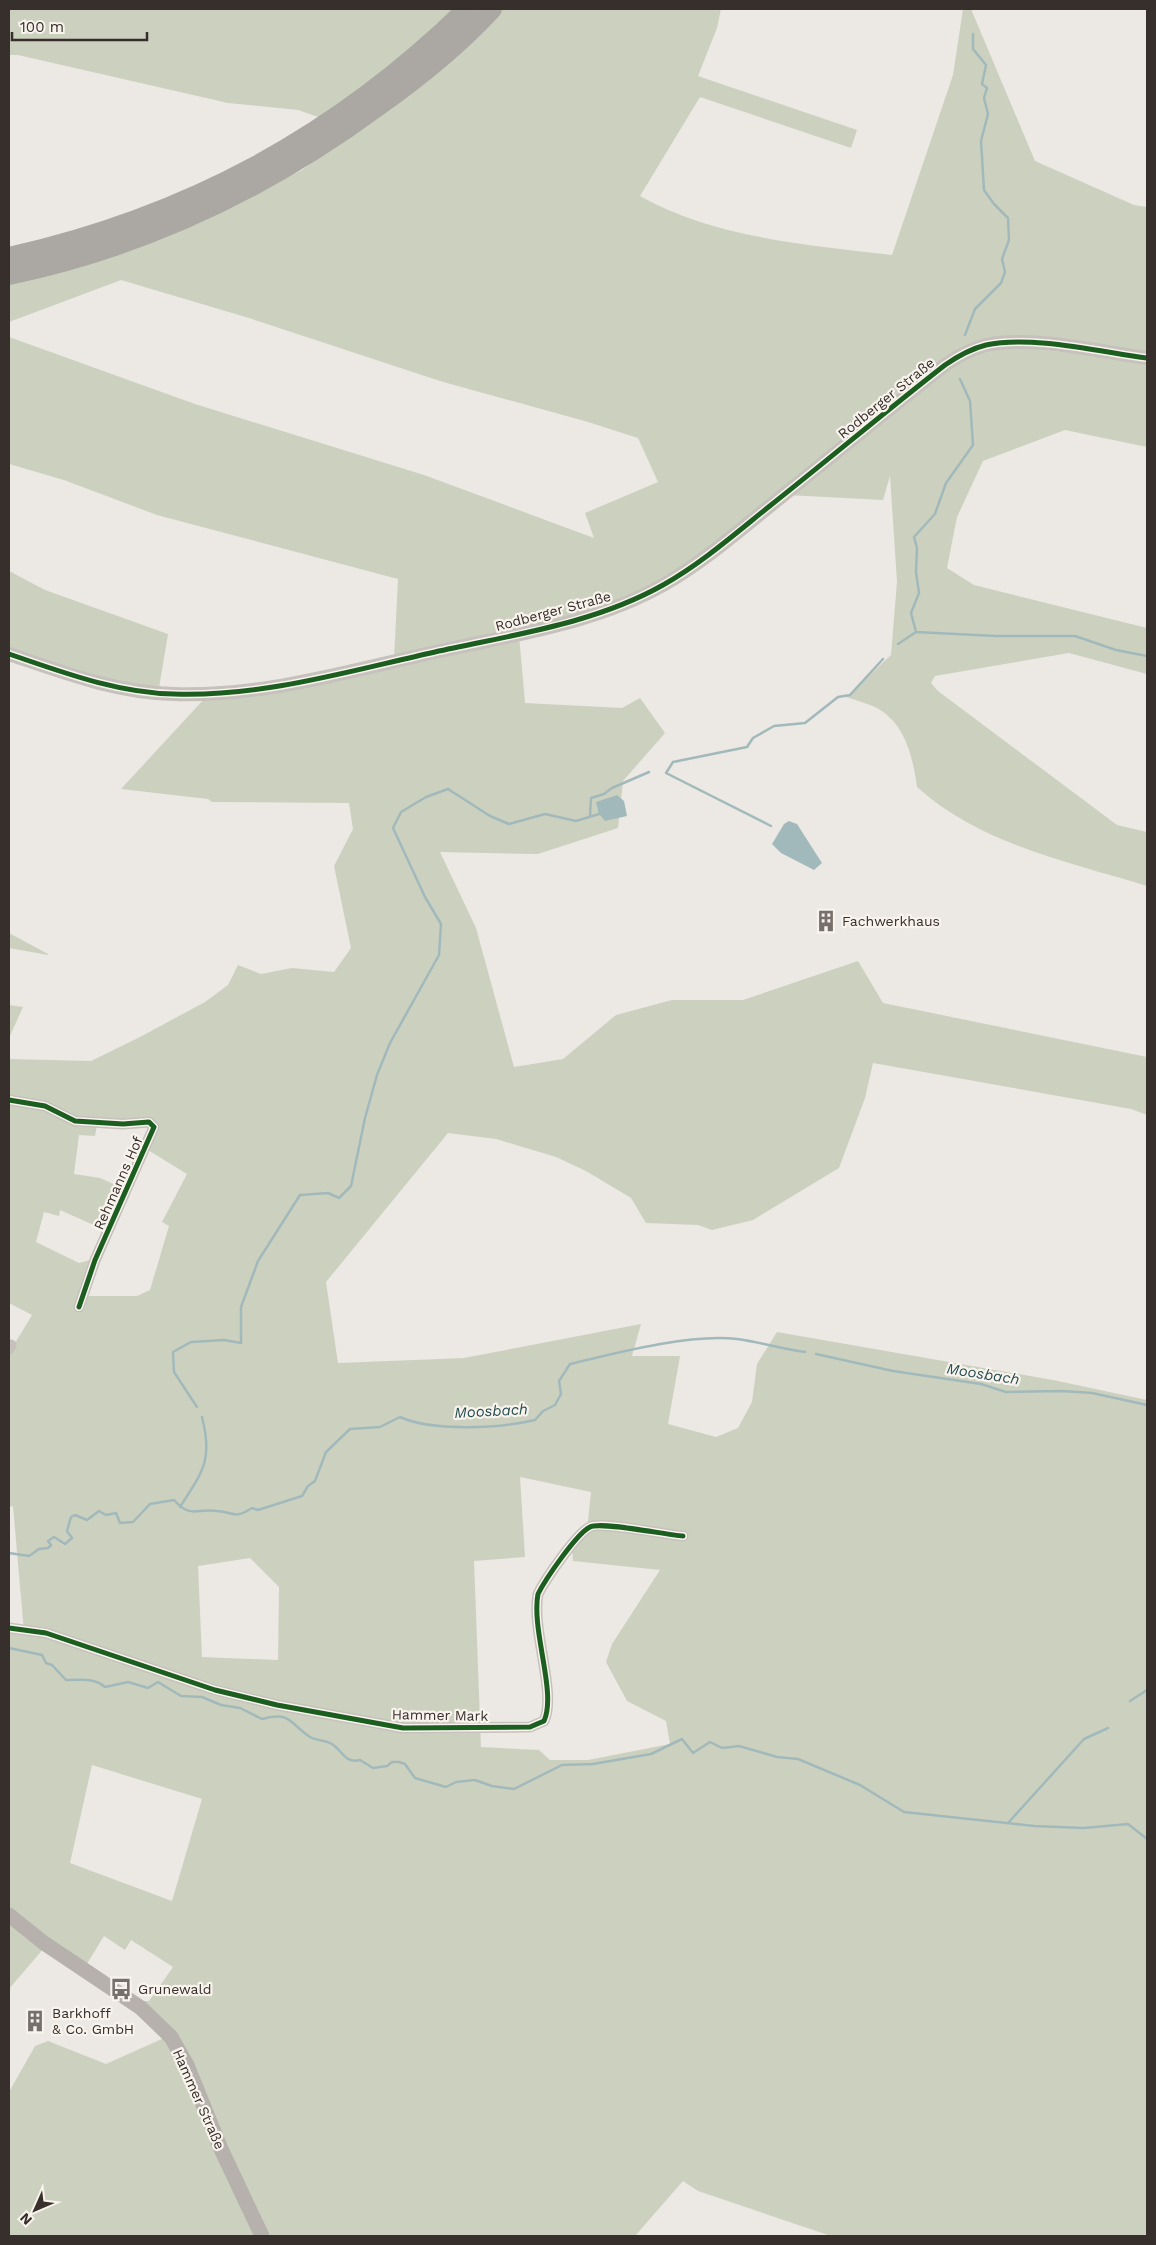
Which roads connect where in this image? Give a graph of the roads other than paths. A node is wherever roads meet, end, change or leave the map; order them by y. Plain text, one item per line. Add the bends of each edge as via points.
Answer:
1 (467, 9) edge
2 (492, 9) edge
3 (9, 257) edge
4 (9, 275) edge
5 (1147, 358) edge
6 (9, 654) edge
7 (9, 1100) edge
8 (79, 1307) dead end
9 (683, 1536) dead end
10 (9, 1628) edge
11 (9, 1915) edge
12 (262, 2236) edge

1 - 3 highway via 390,78 322,128 261,164 153,215 99,234
2 - 4 highway via 400,91 328,143 269,178 159,230 105,250
5 - 6 street, Rodberger Straße via 1027,343 998,343 966,352 944,365 724,544 682,574 605,611 538,629 282,686 221,693 173,694 121,688
7 - 8 street, Rehmanns Hof via 45,1106 75,1120 123,1124 149,1122 154,1127 95,1260
9 - 10 street, Hammer Mark via 605,1525 590,1527 576,1540 538,1594 538,1637 548,1713 544,1721 530,1728 403,1728 277,1705 215,1690 54,1636
11 - 12 main road, Hammer Straße via 44,1943 141,2008 170,2037 187,2065 221,2149

